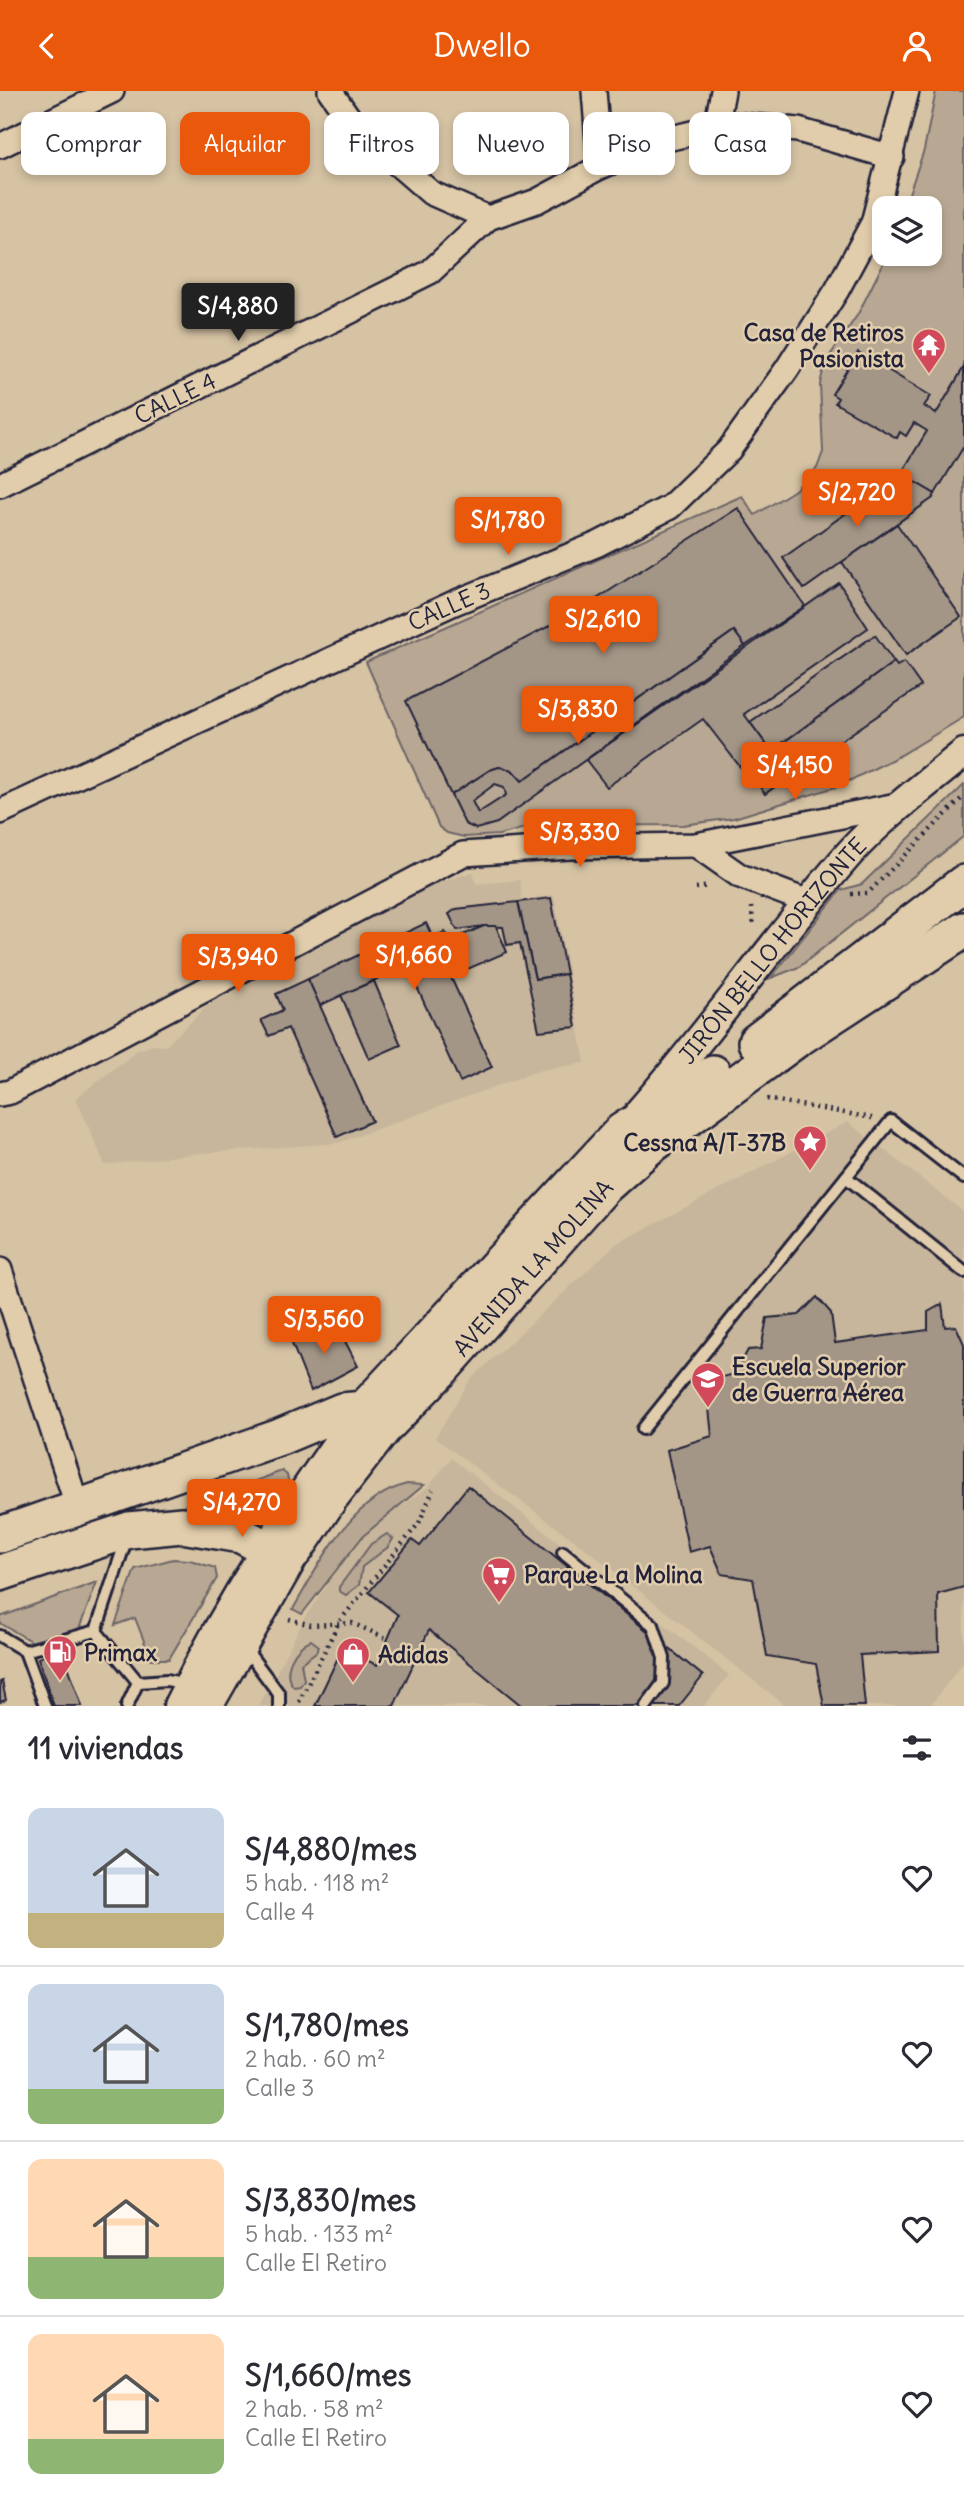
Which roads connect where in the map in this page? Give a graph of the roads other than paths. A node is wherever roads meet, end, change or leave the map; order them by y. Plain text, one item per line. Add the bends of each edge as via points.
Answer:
1 (112, 91) edge
2 (330, 91) edge
3 (594, 91) edge
4 (723, 91) edge
5 (907, 91) edge
6 (596, 112) edge
7 (719, 112) edge
8 (791, 129) edge
9 (0, 146) edge
10 (892, 157) junction
11 (585, 175) edge
12 (488, 218) junction
13 (0, 485) edge
14 (964, 753) edge
15 (902, 804) junction
16 (0, 812) edge
17 (696, 845) junction
18 (964, 883) edge
19 (811, 903) junction
20 (964, 930) edge
21 (0, 1094) edge
22 (622, 1132) junction
23 (846, 1177) junction
24 (964, 1178) edge
25 (0, 1270) edge
26 (964, 1272) edge
27 (480, 1325) junction
28 (363, 1409) junction
29 (643, 1429) dead end
30 (78, 1508) junction
31 (129, 1530) junction
32 (0, 1535) edge
33 (281, 1548) junction
34 (563, 1552) dead end
35 (0, 1573) edge
36 (96, 1631) junction
37 (0, 1636) edge
38 (242, 1644) junction
39 (25, 1651) junction
40 (138, 1682) junction
41 (198, 1697) edge
42 (45, 1706) edge
43 (127, 1706) edge
44 (279, 1706) edge
45 (646, 1706) edge

1 - 9 street
2 - 12 street via 356,128 431,193
3 - 6 street
4 - 7 street
5 - 10 street, CALLE 3
8 - 10 street
10 - 16 street, CALLE 3 via 873,223 787,369 729,450 670,507 598,544 454,603
11 - 12 street via 537,201
12 - 13 street, CALLE 4 via 430,272
14 - 15 street, JIRÓN BELLO HORIZONTE
15 - 17 street
15 - 19 street, JIRÓN BELLO HORIZONTE via 850,853
17 - 19 street via 722,867
17 - 21 street via 463,854
18 - 22 main road, AVENIDA LA MOLINA via 781,1024
19 - 22 street, JIRÓN BELLO HORIZONTE via 695,1050
20 - 27 main road, AVENIDA LA MOLINA via 797,1039 648,1148 569,1223
22 - 27 main road via 603,1173 488,1303
22 - 28 main road, AVENIDA LA MOLINA
23 - 24 lane via 891,1121
23 - 26 lane
23 - 29 lane
25 - 30 street
27 - 33 main road, AVENIDA LA MOLINA
28 - 30 main road via 342,1411
28 - 33 main road, AVENIDA LA MOLINA
30 - 32 main road
31 - 33 main road via 182,1525
31 - 35 main road
31 - 36 lane
33 - 38 main road, AVENIDA LA MOLINA
33 - 41 main road, AVENIDA LA MOLINA via 215,1635
34 - 45 lane via 653,1625 664,1658 663,1683
36 - 39 lane
36 - 40 lane
37 - 39 lane
38 - 41 main road, AVENIDA LA MOLINA
38 - 44 lane via 279,1694
39 - 42 lane
40 - 41 lane via 167,1680
40 - 43 lane

